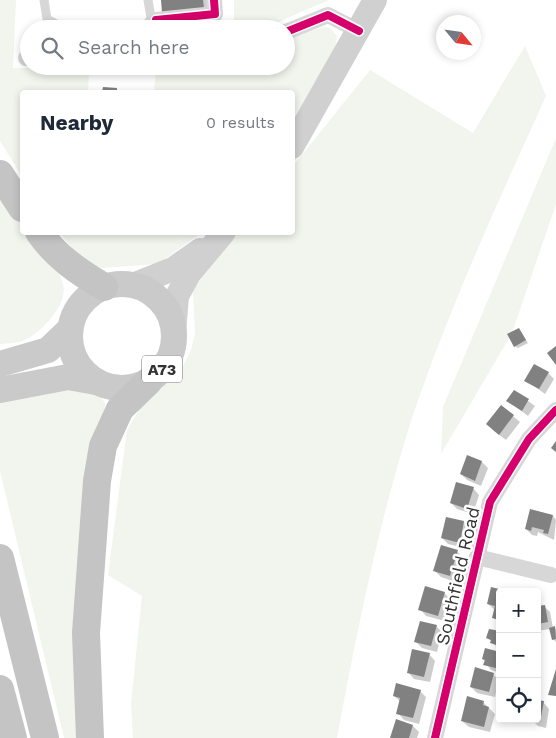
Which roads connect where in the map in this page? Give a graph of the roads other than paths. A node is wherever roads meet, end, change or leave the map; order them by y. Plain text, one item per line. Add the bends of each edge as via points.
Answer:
1 (44, 0) edge
2 (148, 0) edge
3 (214, 0) edge
4 (375, 0) edge
5 (49, 20) edge
6 (150, 20) edge
7 (166, 20) edge
8 (295, 28) edge
9 (359, 30) junction
10 (295, 142) edge
11 (0, 174) edge
12 (20, 205) edge
13 (41, 235) edge
14 (220, 235) edge
15 (222, 235) edge
16 (133, 285) junction
17 (104, 287) junction
18 (70, 329) junction
19 (174, 333) junction
20 (4, 363) edge
21 (96, 382) junction
22 (148, 382) junction
23 (9, 388) edge
24 (556, 410) edge
25 (477, 557) junction
26 (0, 558) edge
27 (551, 575) dead end
28 (0, 689) edge
29 (12, 738) edge
30 (45, 738) edge
31 (90, 738) edge
32 (435, 738) edge

1 - 5 lane
2 - 6 lane
3 - 7 street via 215,14
4 - 9 main road
8 - 9 street via 328,15
9 - 10 main road
11 - 12 highway
13 - 17 highway via 72,267
14 - 16 main road via 173,269
15 - 19 main road via 189,274 177,296
16 - 17 main road, A73
16 - 19 main road, A73 via 149,291 162,302
17 - 18 main road, A73 via 81,303
18 - 20 main road, A73 via 48,350
18 - 21 main road, A73 via 70,345 75,360
19 - 22 main road, A73 via 168,361
21 - 22 main road, A73 via 113,388 131,388
21 - 23 main road, A73 via 68,377
22 - 31 highway via 120,409 103,446 97,481 86,633
24 - 25 street, Southfield Road via 529,439 490,502
25 - 27 street, Southfield Road
25 - 32 street, Southfield Road
26 - 30 highway
28 - 29 highway

